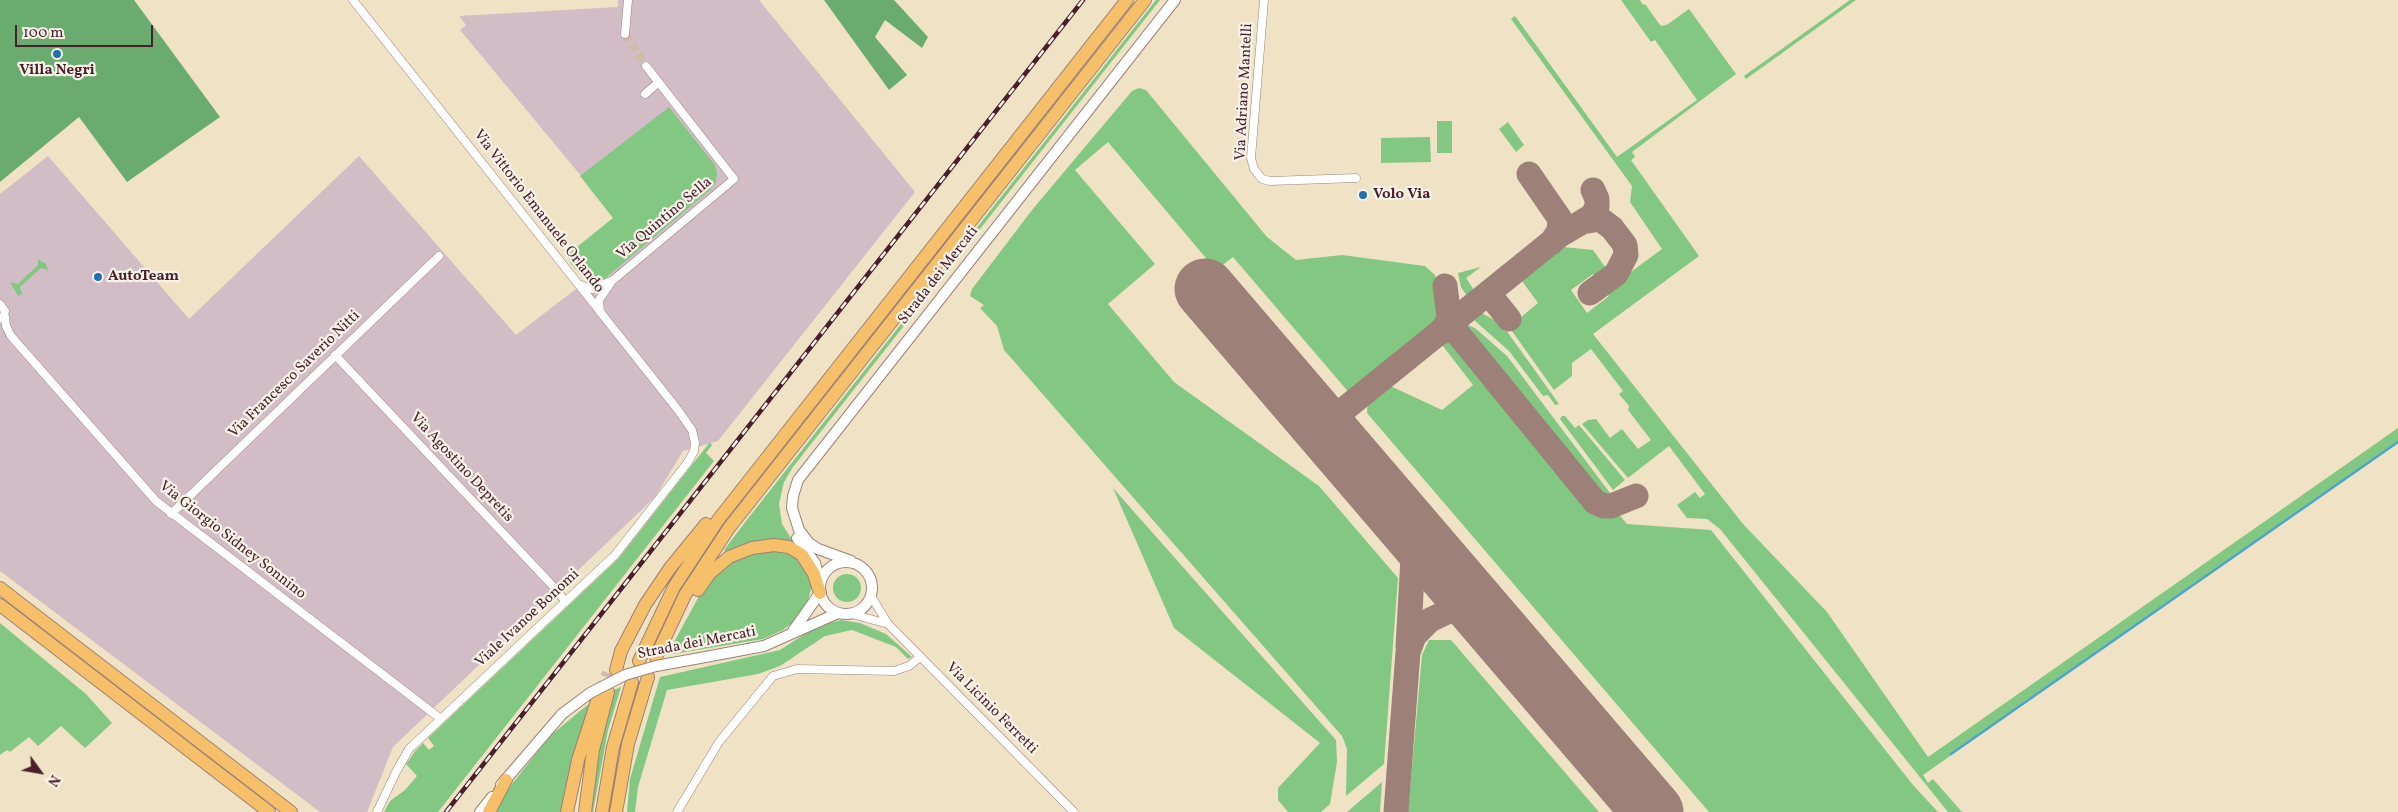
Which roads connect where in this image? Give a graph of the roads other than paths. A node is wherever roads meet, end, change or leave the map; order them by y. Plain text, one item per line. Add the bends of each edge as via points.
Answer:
1 (353, 0) edge
2 (628, 0) edge
3 (1127, 0) edge
4 (1145, 0) edge
5 (1168, 0) edge
6 (1175, 0) edge
7 (1264, 0) edge
8 (625, 34) tunnel mouth
9 (646, 66) tunnel mouth
10 (659, 82) junction
11 (644, 94) dead end
12 (1356, 178) dead end
13 (439, 256) dead end
14 (613, 280) junction
15 (574, 281) junction
16 (0, 304) edge
17 (602, 314) junction
18 (2, 319) edge
19 (0, 328) edge
20 (11, 336) junction
21 (335, 354) junction
22 (695, 444) joint
23 (771, 452) junction
24 (171, 514) junction
25 (851, 562) junction
26 (0, 588) edge
27 (820, 589) junction
28 (871, 596) junction
29 (566, 602) junction
30 (0, 604) edge
31 (838, 613) junction
32 (852, 614) junction
33 (888, 624) junction
34 (793, 632) junction
35 (920, 657) junction
36 (639, 661) dead end
37 (612, 672) tunnel mouth
38 (648, 677) dead end
39 (632, 682) dead end
40 (441, 719) junction
41 (506, 780) junction
42 (269, 812) edge
43 (291, 812) edge
44 (376, 812) edge
45 (480, 812) edge
46 (489, 812) edge
47 (567, 812) edge
48 (585, 812) edge
49 (602, 812) edge
50 (616, 812) edge
51 (677, 812) edge
52 (1074, 812) edge

1 - 15 street, Via Vittorio Emanuele Orlando
2 - 8 street
3 - 23 highway
4 - 27 highway via 729,528 685,595 656,657 706,577 740,552 769,545 795,550 810,565
5 - 27 street, Strada dei Mercati via 794,476 787,494 787,518 815,563 820,575
6 - 25 street, Strada dei Mercati via 798,480 792,508 802,535 818,549
7 - 12 street, Via Adriano Mantelli via 1251,158 1254,169 1262,179 1270,181
9 - 10 street
10 - 11 street
10 - 14 street, Via Quintino Sella via 734,179
13 - 21 street, Via Francesco Saverio Nitti
14 - 15 street, Via Quintino Sella via 592,289
14 - 17 street, Via Quintino Sella via 599,300 598,308
15 - 17 street, Via Vittorio Emanuele Orlando
16 - 18 street, Via Giorgio Sidney Sonnino via 4,308
17 - 22 street, Via Vittorio Emanuele Orlando via 686,421 694,434
18 - 20 street, Via Giorgio Sidney Sonnino
19 - 20 street, Via Giorgio Sidney Sonnino
20 - 24 street, Via Giorgio Sidney Sonnino via 146,490
21 - 24 street, Via Francesco Saverio Nitti
21 - 29 street, Via Agostino Depretis
22 - 29 street, Viale Ivanoe Bonomi via 688,462 628,541
23 - 36 highway via 695,553 665,605
23 - 37 highway via 727,498 670,568 645,605
24 - 40 street, Via Giorgio Sidney Sonnino
25 - 27 street, Strada dei Mercati via 842,561 827,569
25 - 28 street, Strada dei Mercati via 859,564 871,578
26 - 43 highway
27 - 31 street, Strada dei Mercati via 826,605
27 - 34 street, Strada dei Mercati
28 - 32 street via 867,604
28 - 33 street, Via Licinio Ferretti
29 - 40 street, Viale Ivanoe Bonomi
30 - 42 highway
31 - 32 street, Strada dei Mercati
31 - 34 street, Strada dei Mercati
32 - 33 street
33 - 35 street, Via Licinio Ferretti
34 - 41 street, Strada dei Mercati, bridge via 764,646 648,668 618,678 590,693 562,714
35 - 51 street via 909,666 894,671 797,669 773,676 719,742
35 - 52 street, Via Licinio Ferretti
38 - 50 highway via 628,744
39 - 49 highway via 613,747
40 - 44 street, Viale Ivanoe Bonomi via 406,753
41 - 45 street, Strada dei Mercati
41 - 46 highway
47 - 48 highway via 578,760 603,695

